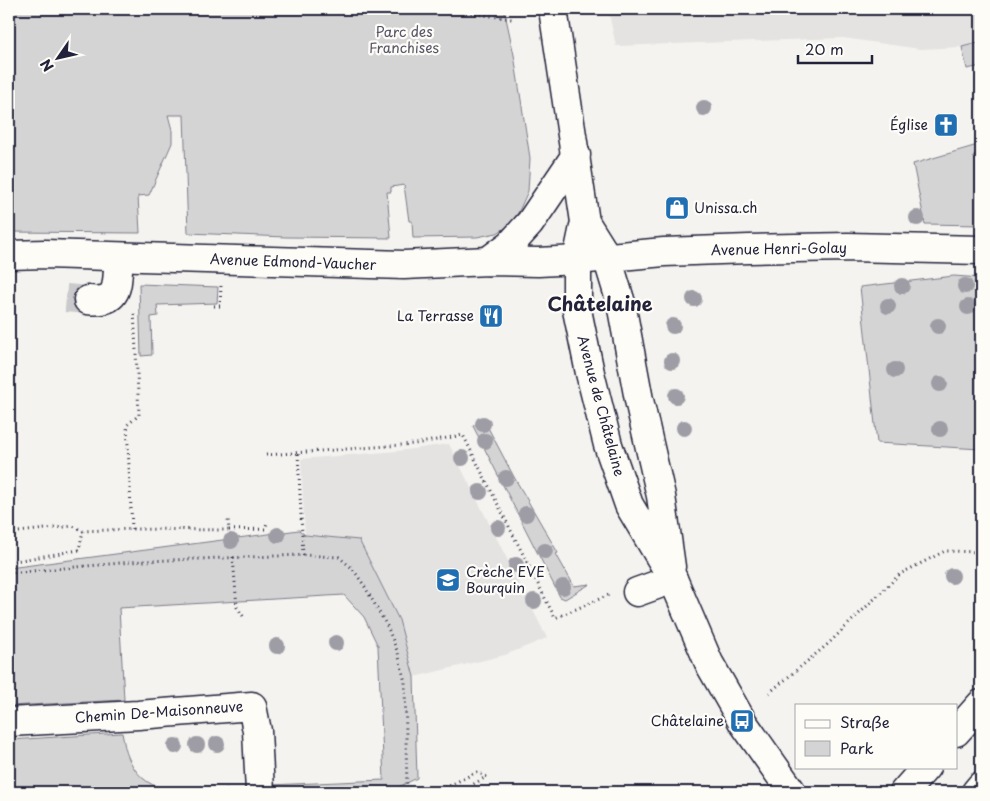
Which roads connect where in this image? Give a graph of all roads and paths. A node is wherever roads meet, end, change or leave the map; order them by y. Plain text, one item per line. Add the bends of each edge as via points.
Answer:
1 (441, 9) edge
2 (553, 9) edge
3 (512, 19) dead end
4 (576, 155) junction
5 (974, 156) dead end
6 (981, 160) edge
7 (585, 222) junction
8 (981, 250) edge
9 (9, 254) edge
10 (119, 257) junction
11 (607, 257) junction
12 (577, 260) junction
13 (488, 261) junction
14 (221, 286) dead end
15 (88, 300) tunnel mouth
16 (214, 306) dead end
17 (134, 308) dead end
18 (298, 454) junction
19 (266, 456) dead end
20 (228, 520) dead end
21 (267, 523) dead end
22 (132, 529) junction
23 (229, 530) junction
24 (83, 531) junction
25 (9, 533) edge
26 (981, 552) edge
27 (303, 555) junction
28 (233, 557) junction
29 (9, 562) edge
30 (9, 573) edge
31 (673, 578) junction
32 (637, 592) joint
33 (243, 616) dead end
34 (769, 693) dead end
35 (981, 704) edge
36 (9, 722) edge
37 (958, 730) edge
38 (925, 768) edge
39 (981, 786) edge
40 (749, 789) dead end
41 (407, 790) edge
42 (260, 792) edge
43 (398, 792) edge
44 (436, 792) edge
45 (476, 792) edge
46 (745, 792) edge
47 (792, 792) edge
48 (904, 792) edge
49 (976, 792) edge

1 - 3 path
2 - 4 street, Avenue de Châtelaine
4 - 7 street, Avenue de Châtelaine
4 - 13 street via 530,223 511,244
5 - 6 path
7 - 11 street, Avenue de Châtelaine
7 - 12 street, Avenue de Châtelaine
8 - 11 street, Avenue Henri-Golay via 839,247 664,252
9 - 10 street, Avenue Edmond-Vaucher
10 - 13 street, Avenue Edmond-Vaucher via 404,265
10 - 15 street via 115,291 110,298 102,302
11 - 12 street, Avenue Henri-Golay
11 - 31 street, Avenue de Châtelaine via 621,303 661,496
12 - 13 street, Avenue Edmond-Vaucher
12 - 31 street, Avenue de Châtelaine via 577,310 608,445 629,504
14 - 16 path via 220,306
17 - 22 path via 139,415 127,425
18 - 19 path
18 - 27 path
18 - 32 path via 415,444 463,435 555,618 624,588
20 - 23 path
21 - 23 path via 264,529
22 - 23 path
22 - 24 path
24 - 25 path via 73,526
24 - 29 path via 79,550
26 - 34 path via 946,551 900,574 828,644
27 - 28 path
27 - 41 path via 339,557 365,586 387,626 405,682
28 - 30 path
28 - 33 path via 237,607
31 - 32 street
31 - 47 street, Avenue de Châtelaine via 722,687 757,745
35 - 37 street
36 - 42 street, Chemin De-Maisonneuve via 252,706 257,730
38 - 48 street
39 - 49 street
40 - 46 path
41 - 43 path
44 - 45 path via 477,772 487,777 472,785

